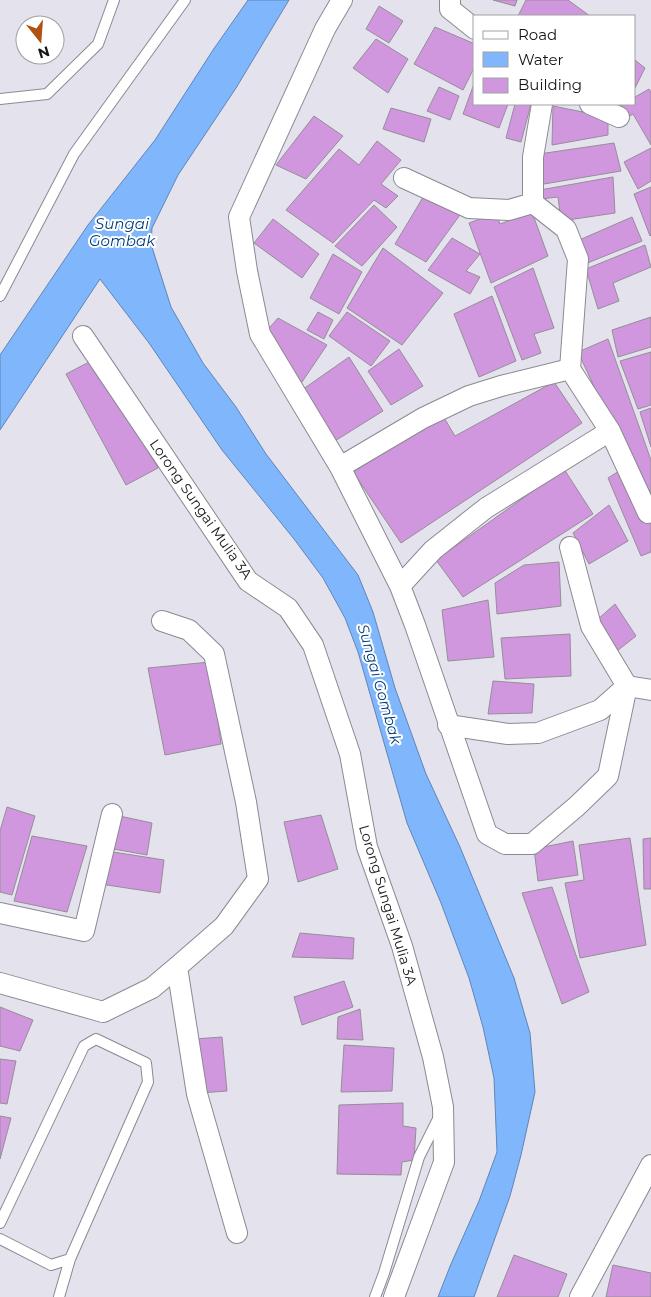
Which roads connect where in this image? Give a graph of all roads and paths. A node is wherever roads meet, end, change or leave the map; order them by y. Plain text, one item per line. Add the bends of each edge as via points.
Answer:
1 (114, 0) edge
2 (185, 0) edge
3 (342, 0) edge
4 (450, 0) edge
5 (473, 28) edge
6 (0, 99) edge
7 (542, 105) edge
8 (592, 105) edge
9 (619, 117) dead end
10 (404, 178) dead end
11 (533, 203) junction
12 (0, 296) edge
13 (83, 336) dead end
14 (570, 369) junction
15 (610, 431) junction
16 (340, 467) junction
17 (648, 513) dead end
18 (570, 547) dead end
19 (400, 586) junction
20 (162, 621) dead end
21 (627, 686) junction
22 (651, 690) edge
23 (448, 725) junction
24 (112, 814) dead end
25 (0, 913) edge
26 (177, 967) junction
27 (0, 983) edge
28 (443, 1107) junction
29 (651, 1166) edge
30 (0, 1223) edge
31 (237, 1232) dead end
32 (0, 1239) edge
33 (70, 1259) junction
34 (58, 1297) edge
35 (375, 1297) edge
36 (394, 1297) edge
37 (580, 1297) edge

1 - 6 lane via 98,44 47,94
2 - 12 lane via 74,154
3 - 16 street via 325,29 239,217 260,334
4 - 5 street via 450,9
7 - 11 street via 532,157
8 - 9 street
10 - 11 street via 469,208 509,210
11 - 14 street via 566,229 578,259
13 - 28 street, Lorong Sungai Mulia 3A via 248,580 288,608 312,645 350,754 367,847 402,946 433,1057
14 - 15 street
14 - 16 street via 468,396 423,418
15 - 17 street
15 - 19 street via 486,508 433,550
16 - 19 street
18 - 21 street via 591,626
19 - 23 street
20 - 26 street via 189,630 214,654 246,802 258,879 224,926
21 - 22 street
21 - 23 street via 600,710 538,733 508,734
21 - 23 street via 608,776 532,844 505,844 487,834
24 - 25 street via 84,931
26 - 27 street via 152,988 103,1012
26 - 31 street via 197,1094
28 - 35 lane via 419,1157
28 - 36 street, Lorong Sungai Mulia 3A via 444,1162
29 - 37 street
30 - 33 lane via 84,1046 96,1039 146,1063 148,1082
32 - 33 lane via 51,1265
33 - 34 lane

